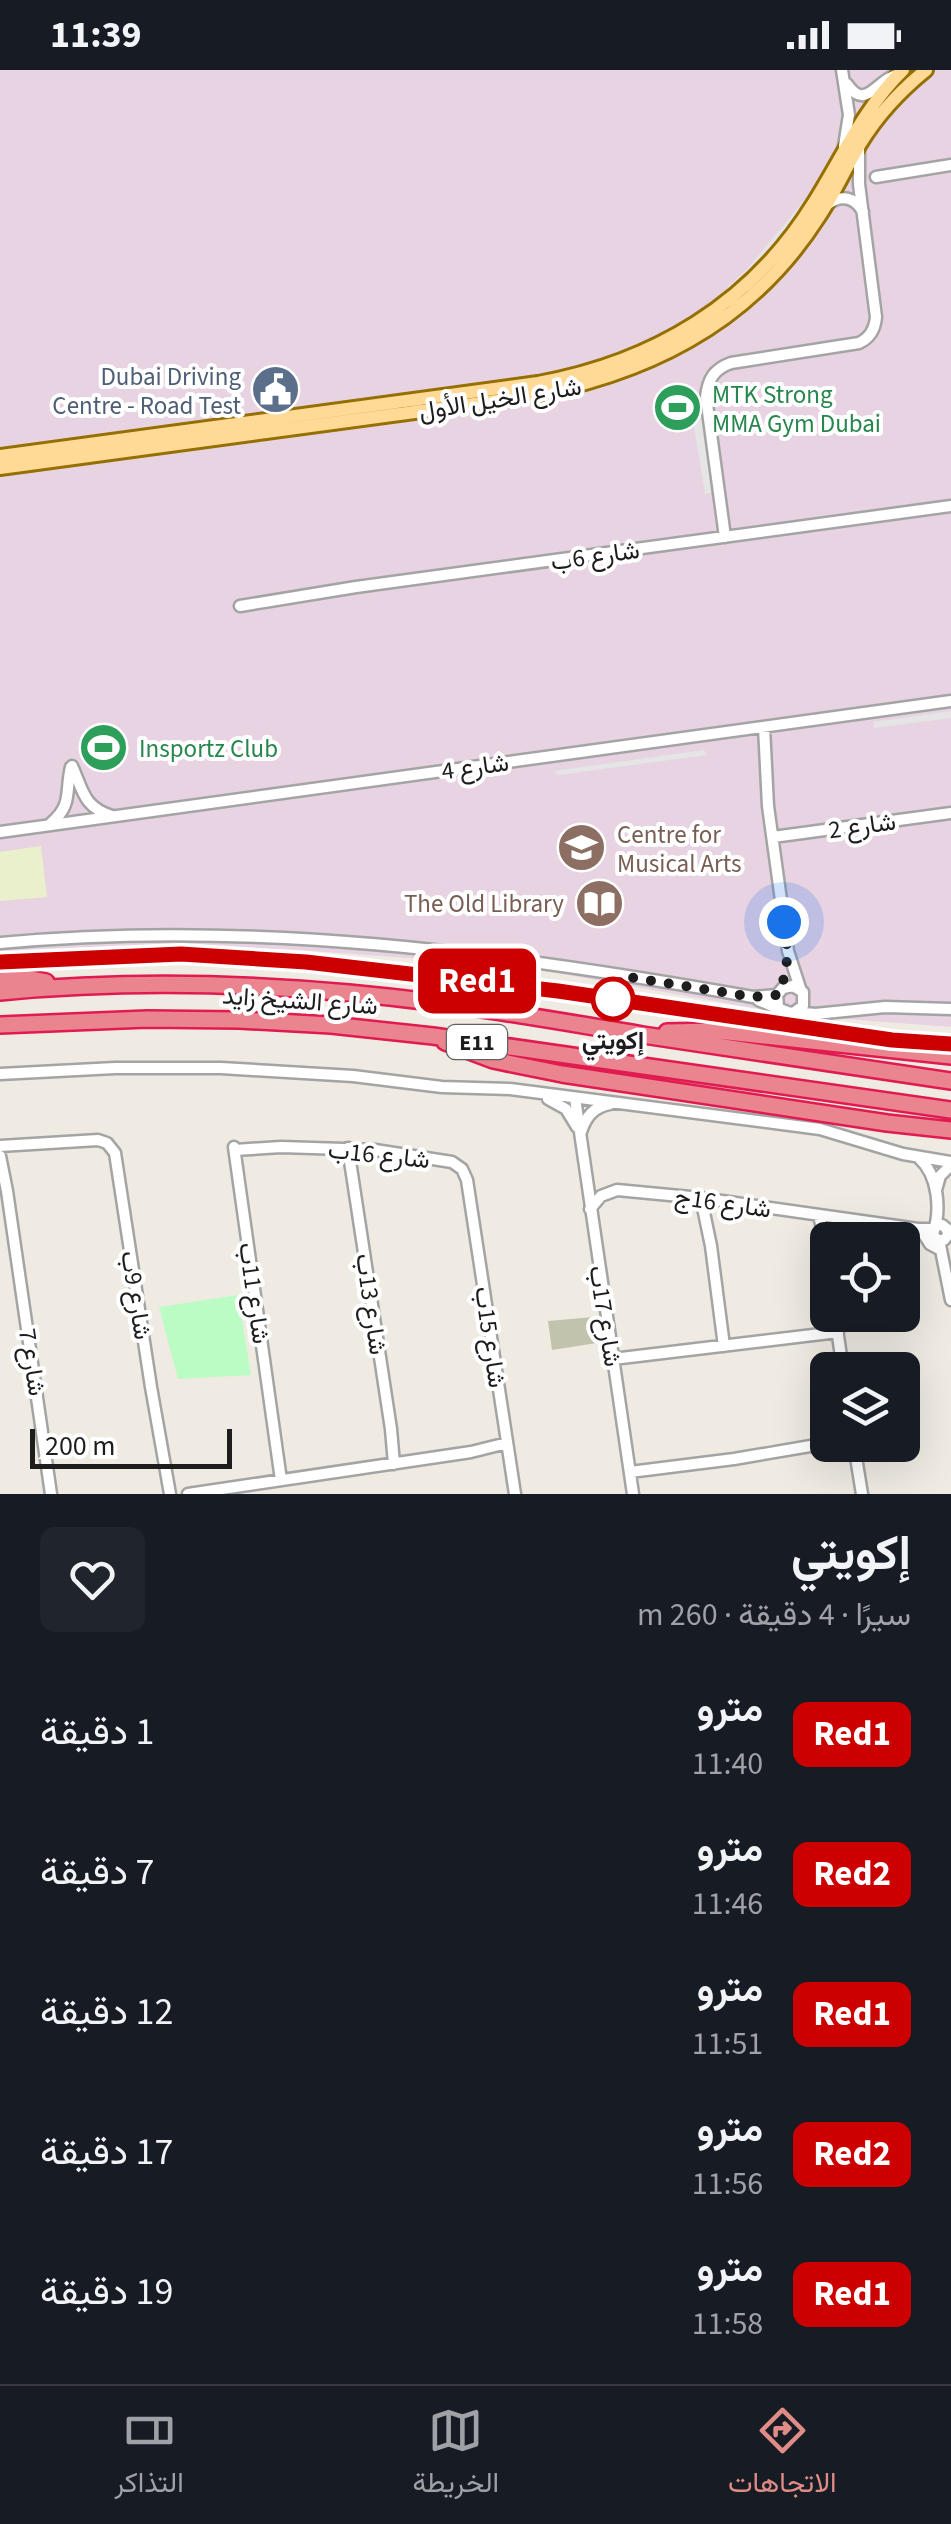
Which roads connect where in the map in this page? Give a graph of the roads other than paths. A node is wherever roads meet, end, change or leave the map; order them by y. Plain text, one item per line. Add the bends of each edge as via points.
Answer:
1 (926, 70) edge
2 (843, 72) edge
3 (900, 73) edge
4 (860, 145) junction
5 (842, 151) junction
6 (951, 164) edge
7 (876, 177) dead end
8 (827, 205) junction
9 (864, 216) junction
10 (0, 456) edge
11 (0, 468) edge
12 (951, 506) edge
13 (725, 538) junction
14 (240, 606) dead end
15 (951, 702) edge
16 (760, 728) junction
17 (951, 813) edge
18 (113, 816) junction
19 (770, 817) junction
20 (47, 826) junction
21 (0, 832) edge
22 (805, 833) junction
23 (773, 837) junction
24 (0, 943) edge
25 (788, 951) junction
26 (0, 978) edge
27 (59, 986) junction
28 (802, 991) junction
29 (0, 992) edge
30 (779, 997) junction
31 (951, 1009) edge
32 (842, 1010) junction
33 (797, 1012) junction
34 (0, 1026) edge
35 (433, 1036) junction
36 (646, 1036) junction
37 (951, 1060) edge
38 (0, 1074) edge
39 (951, 1081) edge
40 (519, 1090) junction
41 (575, 1098) junction
42 (616, 1102) junction
43 (951, 1110) edge
44 (887, 1123) junction
45 (951, 1130) edge
46 (580, 1138) junction
47 (951, 1140) edge
48 (234, 1147) joint
49 (352, 1149) junction
50 (1, 1150) edge
51 (919, 1157) junction
52 (951, 1164) edge
53 (467, 1180) joint
54 (586, 1184) junction
55 (936, 1191) junction
56 (647, 1192) junction
57 (705, 1198) junction
58 (590, 1209) junction
59 (822, 1216) junction
60 (823, 1222) edge
61 (824, 1222) edge
62 (940, 1232) edge
63 (951, 1300) edge
64 (810, 1331) edge
65 (727, 1345) junction
66 (613, 1363) junction
67 (810, 1446) edge
68 (507, 1447) junction
69 (810, 1448) edge
70 (792, 1450) junction
71 (857, 1462) edge
72 (396, 1463) junction
73 (630, 1474) junction
74 (284, 1480) junction
75 (53, 1494) edge
76 (167, 1494) edge
77 (188, 1494) edge
78 (515, 1494) edge
79 (633, 1494) edge
80 (862, 1494) edge

1 - 4 main road, شارع الخيل الأول
2 - 3 street via 850,90 860,95
2 - 5 street via 848,122
3 - 5 main road, شارع الخيل الأول
4 - 8 main road, شارع الخيل الأول
4 - 9 street
5 - 10 main road, شارع الخيل الأول via 792,234 743,287 686,329 611,365 538,383
6 - 7 street
8 - 9 street via 846,198
8 - 11 main road, شارع الخيل الأول via 783,264 729,314 666,354 598,382
9 - 13 street via 876,317 864,341 731,363 710,380 707,402
12 - 13 street, شارع 6ب
13 - 14 street, شارع 6ب
15 - 16 street, شارع 4
16 - 18 street, شارع 4
16 - 19 street
17 - 22 street, شارع 2
18 - 20 street, شارع 4
18 - 20 street via 88,802 72,766 67,804
19 - 22 street
19 - 23 street
20 - 21 street, شارع 4
22 - 23 street, شارع 2
23 - 25 street
24 - 30 street via 133,934 312,940
25 - 28 street
25 - 30 street
26 - 27 highway
27 - 29 highway, شارع الشيخ زايد / E11
27 - 36 highway, شارع الشيخ زايد / E11 via 349,993
28 - 30 street via 790,986
28 - 32 street via 820,1006
28 - 33 street via 805,1002
30 - 33 street via 786,1013
31 - 32 street
32 - 33 street
34 - 35 highway, شارع الشيخ زايد / E11 via 193,1019
35 - 43 highway, شارع الشيخ زايد / E11
35 - 44 highway via 546,1072
36 - 37 highway via 704,1030
36 - 39 highway, شارع الشيخ زايد / E11
38 - 40 street via 220,1068
40 - 41 street
40 - 46 street via 562,1105
41 - 42 street
41 - 46 street, شارع 17ب
42 - 46 street via 592,1113
42 - 51 street via 820,1130
44 - 45 highway
44 - 47 highway
46 - 54 street, شارع 17ب
48 - 49 street, شارع 16ب
48 - 74 street, شارع 11ب
49 - 53 street, شارع 16ب via 452,1162
49 - 72 street, شارع 13ب
50 - 75 street, شارع 7
50 - 76 street, شارع 9ب via 93,1140 110,1146 116,1157
51 - 52 street
51 - 55 street
52 - 55 street
53 - 68 street, شارع 15ب
54 - 56 street, شارع 16ج
54 - 58 street, شارع 17ب
55 - 62 street
56 - 57 street, شارع 16ج
56 - 58 street, شارع 16ج via 611,1190
57 - 59 street, شارع 16ج
57 - 65 street
58 - 66 street, شارع 17ب
59 - 60 street
59 - 61 street
59 - 62 street, شارع 16ج
62 - 63 street
64 - 65 street
65 - 66 street
66 - 73 street, شارع 17ب
67 - 70 street
68 - 72 street
68 - 78 street, شارع 15ب
69 - 70 street
70 - 73 street
71 - 80 street
72 - 74 street
73 - 79 street, شارع 17ب
74 - 77 street

